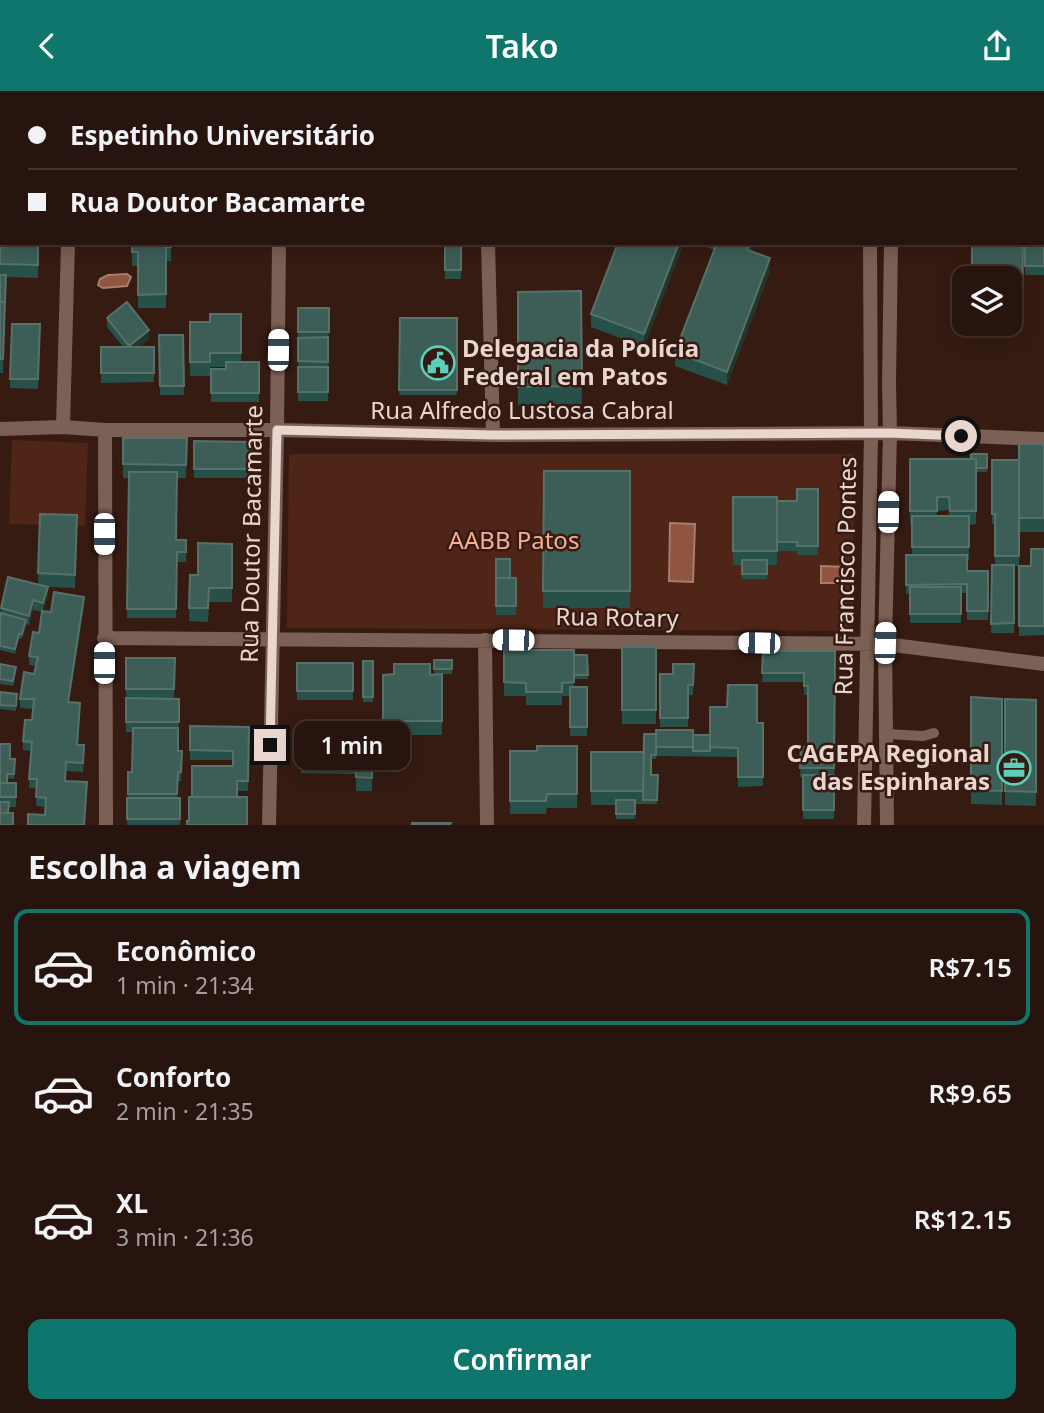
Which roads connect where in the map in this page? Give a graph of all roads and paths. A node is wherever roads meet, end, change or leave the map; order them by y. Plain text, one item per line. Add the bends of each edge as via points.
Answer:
1 (68, 245) edge
2 (279, 245) edge
3 (488, 245) edge
4 (870, 245) edge
5 (891, 245) edge
6 (63, 427) junction
7 (0, 429) edge
8 (105, 430) junction
9 (277, 430) junction
10 (890, 433) junction
11 (871, 434) junction
12 (493, 435) junction
13 (1044, 439) edge
14 (0, 441) edge
15 (104, 638) junction
16 (272, 638) junction
17 (485, 639) junction
18 (885, 643) junction
19 (868, 644) junction
20 (1044, 664) edge
21 (933, 733) dead end
22 (887, 734) junction
23 (888, 757) junction
24 (932, 760) dead end
25 (106, 825) edge
26 (269, 825) edge
27 (487, 825) edge
28 (864, 825) edge
29 (887, 825) edge

1 - 6 street
2 - 9 street, Rua Doutor Bacamarte
3 - 12 street
4 - 11 street, Rua Francisco Pontes
5 - 10 street, Rua Francisco Pontes
6 - 7 street, Rua Alfredo Lustosa Cabral
6 - 8 street, Rua Alfredo Lustosa Cabral
7 - 14 street
8 - 9 street, Rua Alfredo Lustosa Cabral
8 - 15 street
9 - 12 street, Rua Alfredo Lustosa Cabral
9 - 16 street, Rua Doutor Bacamarte
10 - 11 street, Rua Alfredo Lustosa Cabral
10 - 13 street, Rua Alfredo Lustosa Cabral
10 - 18 street, Rua Francisco Pontes
11 - 12 street, Rua Alfredo Lustosa Cabral
11 - 19 street, Rua Francisco Pontes
15 - 16 street, Rua Rotary
15 - 25 street
16 - 17 street, Rua Rotary
16 - 26 street, Rua Doutor Bacamarte
17 - 19 street, Rua Rotary
17 - 27 street
18 - 19 street, Rua Rotary
18 - 20 street, Rua Rotary
18 - 22 street, Rua Francisco Pontes
19 - 28 street, Rua Francisco Pontes
21 - 22 lane
22 - 23 street, Rua Francisco Pontes
23 - 24 lane via 922,754
23 - 29 street, Rua Francisco Pontes

